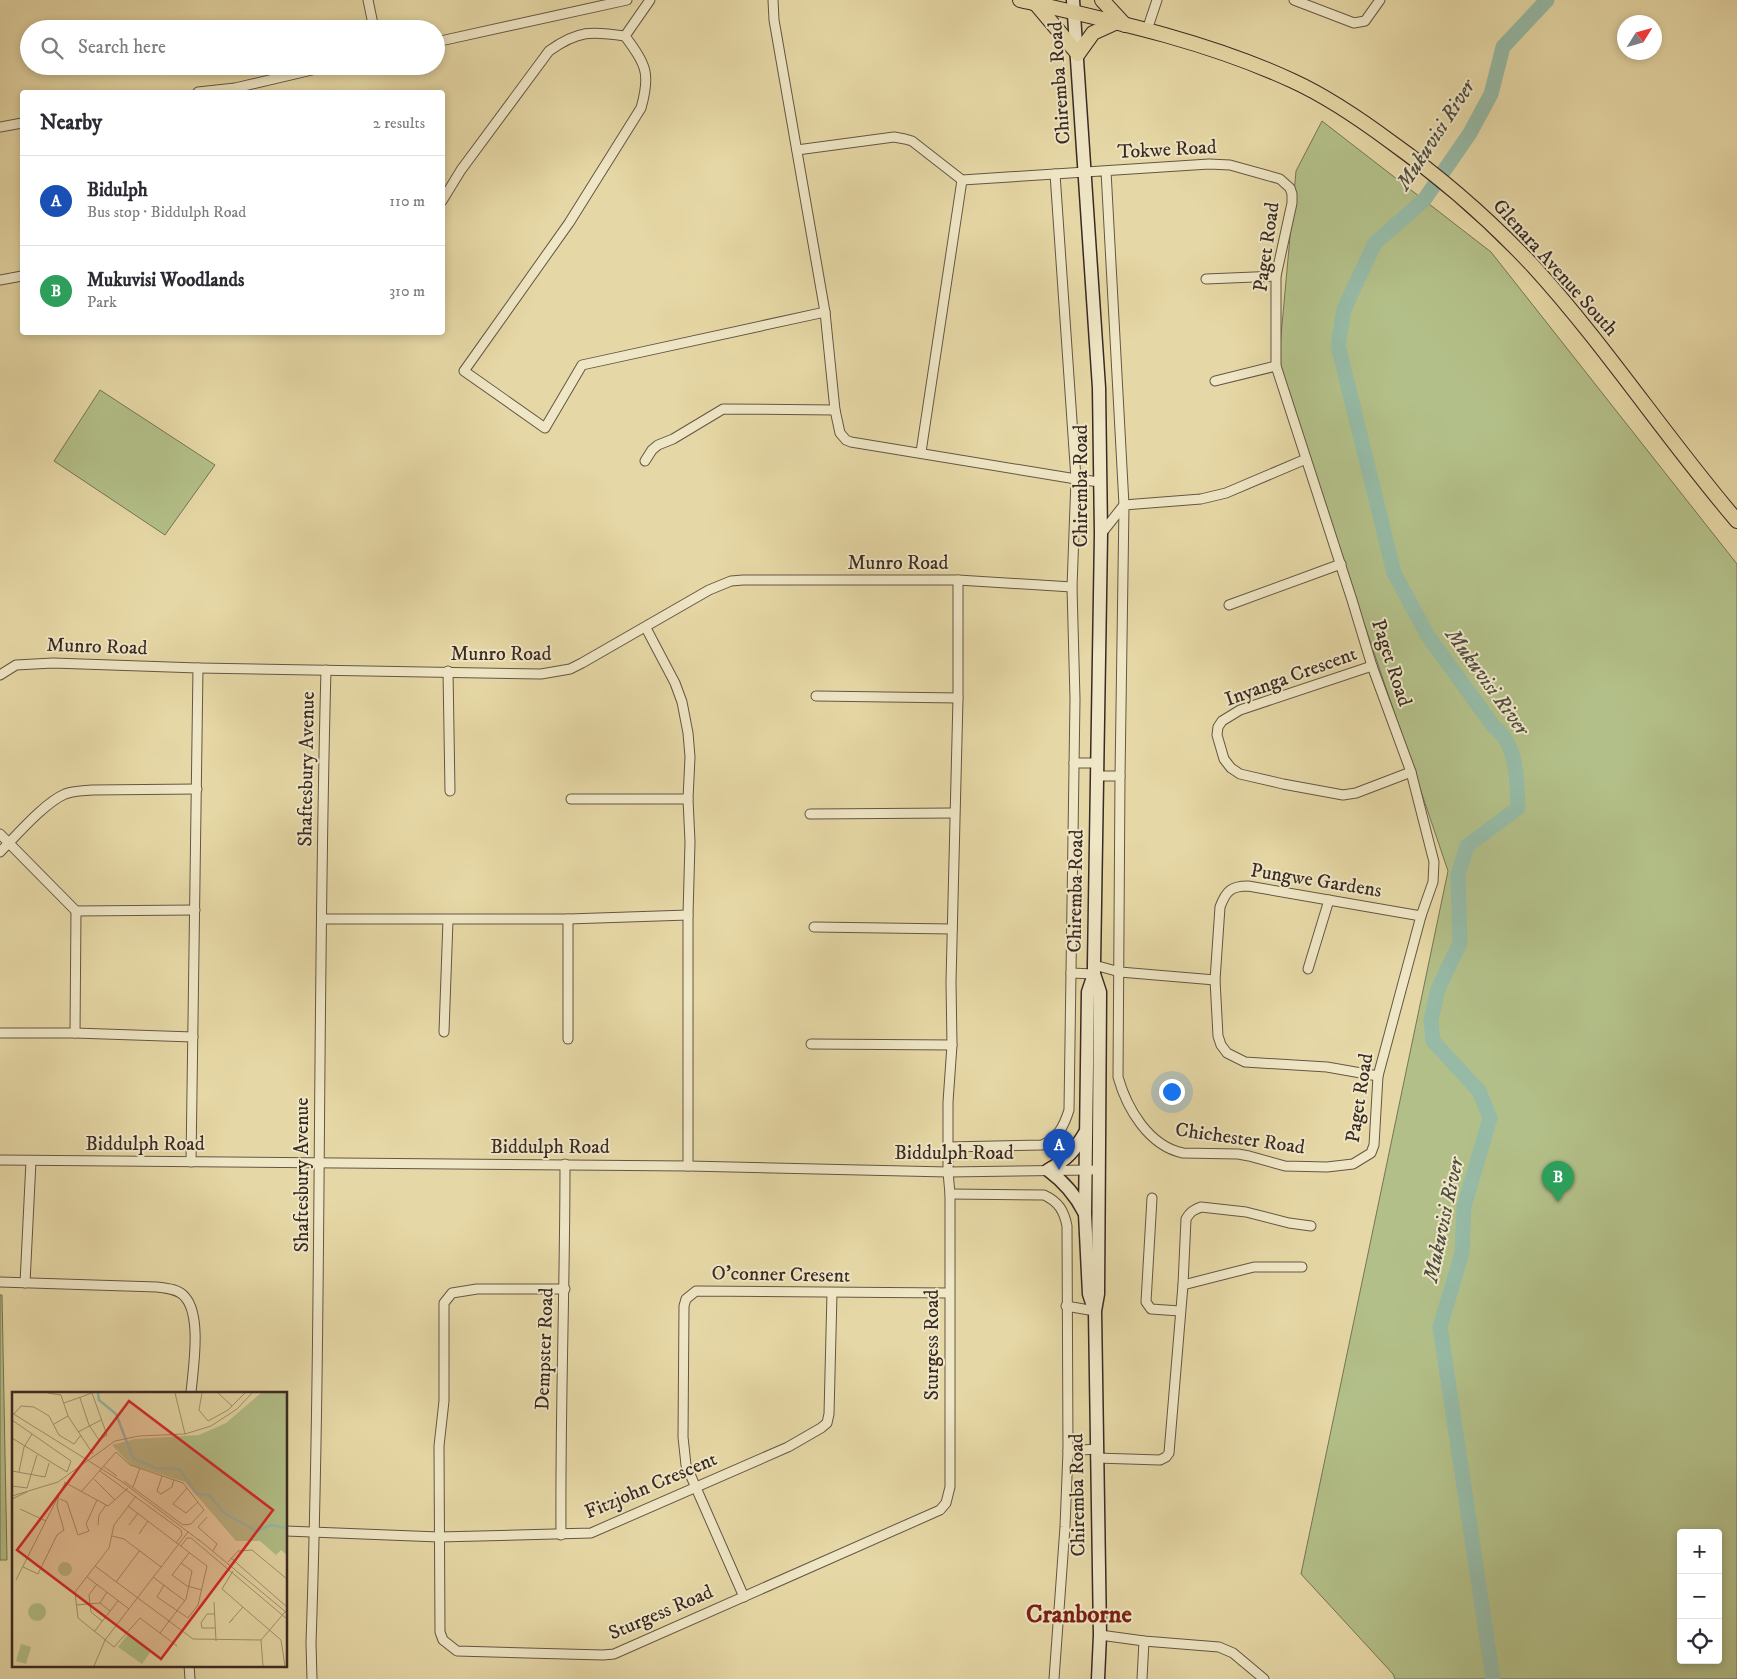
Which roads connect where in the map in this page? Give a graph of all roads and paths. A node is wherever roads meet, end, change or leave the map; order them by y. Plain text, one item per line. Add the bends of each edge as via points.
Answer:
1 (368, 0) edge
2 (627, 0) edge
3 (650, 0) edge
4 (773, 0) edge
5 (1020, 0) edge
6 (1102, 0) edge
7 (1157, 0) edge
8 (1294, 0) edge
9 (1380, 0) edge
10 (1036, 4) junction
11 (1073, 6) edge
12 (372, 20) edge
13 (1120, 24) junction
14 (1147, 30) junction
15 (625, 36) junction
16 (445, 40) edge
17 (1078, 54) junction
18 (291, 75) edge
19 (216, 90) edge
20 (20, 123) edge
21 (0, 127) edge
22 (797, 150) junction
23 (1084, 171) junction
24 (1106, 171) junction
25 (1055, 174) junction
26 (1280, 179) joint
27 (962, 180) junction
28 (445, 196) edge
29 (20, 276) edge
30 (1276, 276) junction
31 (0, 280) edge
32 (1206, 280) dead end
33 (825, 312) junction
34 (1276, 366) junction
35 (1215, 381) dead end
36 (835, 410) junction
37 (921, 452) junction
38 (1306, 459) junction
39 (645, 461) dead end
40 (1076, 479) junction
41 (1100, 482) junction
42 (1124, 505) junction
43 (1737, 521) edge
44 (1100, 534) junction
45 (1340, 564) junction
46 (958, 580) junction
47 (1072, 587) junction
48 (1229, 606) dead end
49 (646, 628) junction
50 (1372, 666) junction
51 (198, 668) junction
52 (326, 670) junction
53 (448, 671) junction
54 (0, 676) edge
55 (816, 696) dead end
56 (958, 698) junction
57 (1074, 763) junction
58 (1097, 770) junction
59 (1411, 772) junction
60 (1120, 776) junction
61 (197, 789) junction
62 (450, 791) dead end
63 (571, 799) dead end
64 (688, 799) junction
65 (954, 812) junction
66 (810, 814) dead end
67 (0, 834) edge
68 (8, 844) junction
69 (0, 852) edge
70 (1329, 900) junction
71 (76, 910) junction
72 (195, 910) junction
73 (688, 915) junction
74 (1421, 916) junction
75 (322, 918) junction
76 (568, 919) junction
77 (448, 920) junction
78 (814, 927) dead end
79 (952, 929) junction
80 (1094, 969) junction
81 (1308, 969) dead end
82 (1120, 972) junction
83 (1071, 973) junction
84 (1215, 980) junction
85 (444, 1032) dead end
86 (0, 1033) edge
87 (75, 1033) junction
88 (194, 1037) junction
89 (568, 1039) dead end
90 (812, 1044) dead end
91 (952, 1045) junction
92 (1378, 1076) junction
93 (1118, 1077) joint
94 (1086, 1132) junction
95 (948, 1147) junction
96 (1364, 1159) joint
97 (0, 1160) edge
98 (31, 1161) junction
99 (191, 1162) junction
100 (318, 1163) junction
101 (565, 1164) junction
102 (688, 1166) junction
103 (1092, 1169) junction
104 (1048, 1170) junction
105 (948, 1172) junction
106 (950, 1194) junction
107 (1152, 1198) dead end
108 (1085, 1214) junction
109 (1311, 1226) dead end
110 (1302, 1267) dead end
111 (0, 1282) edge
112 (25, 1283) junction
113 (1183, 1285) junction
114 (565, 1289) junction
115 (832, 1293) junction
116 (949, 1293) junction
117 (1066, 1306) junction
118 (1095, 1311) junction
119 (1180, 1311) junction
120 (192, 1392) edge
121 (1068, 1451) junction
122 (1096, 1454) junction
123 (694, 1486) junction
124 (288, 1530) edge
125 (315, 1531) junction
126 (561, 1534) junction
127 (439, 1537) junction
128 (744, 1597) junction
129 (1100, 1635) junction
130 (1144, 1641) junction
131 (190, 1666) edge
132 (190, 1679) edge
133 (312, 1679) edge
134 (1054, 1679) edge
135 (1098, 1679) edge
136 (1142, 1679) edge
137 (1264, 1679) edge

1 - 12 street
2 - 16 street
3 - 15 street
4 - 22 street
5 - 10 main road, Glenara Avenue South
6 - 13 main road
7 - 14 street
8 - 9 street via 1354,23 1365,21
10 - 11 main road, Glenara Avenue South
10 - 17 main road
11 - 13 main road, Glenara Avenue South
11 - 17 main road, Chiremba Road
13 - 14 main road, Glenara Avenue South
13 - 17 main road via 1093,32
14 - 43 main road, Glenara Avenue South via 1221,52 1294,82 1349,112 1432,171 1510,242 1558,296
15 - 28 street via 598,32 578,35 550,51
15 - 33 street via 645,70 647,87 641,108 569,223 464,371 545,428 582,365
17 - 23 main road, Chiremba Road
18 - 19 street
20 - 21 street
22 - 27 street via 905,138
22 - 33 street
23 - 24 street, Tokwe Road
23 - 25 street, Tokwe Road
23 - 41 main road, Chiremba Road via 1100,388
24 - 26 street, Tokwe Road via 1230,165
24 - 42 street, Chiremba Road
25 - 27 street, Tokwe Road
25 - 40 street
26 - 30 street, Paget Road via 1290,188 1292,203
27 - 37 street
29 - 31 street
30 - 32 street
30 - 34 street, Paget Road
33 - 36 street
34 - 35 street
34 - 38 street, Paget Road
36 - 37 street via 840,433 846,440
36 - 39 street via 723,410 658,445
37 - 40 street
38 - 42 street via 1213,496
38 - 45 street, Paget Road
40 - 41 street
40 - 47 street
41 - 44 main road, Chiremba Road
42 - 44 street
42 - 60 street, Chiremba Road
44 - 58 main road, Chiremba Road
45 - 48 street
45 - 50 street, Paget Road
46 - 47 street, Munro Road
46 - 49 street, Munro Road via 731,581
46 - 56 street, Sturgess Road
47 - 57 street
49 - 53 street, Munro Road via 593,658 561,671 541,674
49 - 64 street via 675,683 687,722
50 - 59 street, Paget Road
50 - 59 street, Inyanga Crescent via 1228,716 1218,727 1217,735 1224,759 1240,774 1343,795
51 - 52 street, Munro Road
51 - 54 street, Munro Road via 26,663 16,665
51 - 61 street
52 - 53 street, Munro Road
52 - 75 street, Shaftesbury Avenue
53 - 62 street
55 - 56 street
56 - 65 street, Sturgess Road
57 - 58 street
57 - 83 street
58 - 60 street
58 - 80 main road, Chiremba Road
59 - 74 street, Paget Road via 1434,862 1433,882
60 - 82 street, Chiremba Road
61 - 68 street via 76,791 52,802
61 - 72 street
63 - 64 street
64 - 73 street
65 - 66 street
65 - 79 street, Sturgess Road
67 - 68 street
68 - 69 street
68 - 71 street
70 - 74 street, Pungwe Gardens
70 - 81 street
70 - 84 street, Pungwe Gardens via 1248,886 1230,890 1220,907
71 - 72 street
71 - 87 street
72 - 88 street
73 - 76 street
73 - 102 street
74 - 92 street, Paget Road
75 - 77 street
75 - 100 street, Shaftesbury Avenue
76 - 77 street
76 - 89 street
77 - 85 street
78 - 79 street
79 - 91 street, Sturgess Road
80 - 82 street
80 - 83 street
80 - 94 main road, Chiremba Road via 1088,992
80 - 103 main road, Chiremba Road via 1100,992
82 - 84 street
82 - 93 street, Chiremba Road
83 - 95 street via 1069,1110 1057,1135 1042,1145
84 - 92 street, Pungwe Gardens via 1218,1036 1226,1053 1245,1062 1327,1067
86 - 87 street
87 - 88 street
88 - 99 street
90 - 91 street
91 - 95 street, Sturgess Road
92 - 96 street, Paget Road via 1374,1145
93 - 96 street, Chichester Road via 1128,1106 1138,1121 1163,1146 1172,1150 1249,1156 1297,1167 1353,1164
94 - 103 main road, Chiremba Road
94 - 104 main road via 1066,1160
95 - 105 street, Sturgess Road
97 - 98 street, Biddulph Road
98 - 99 street, Biddulph Road
98 - 112 street
99 - 100 street, Biddulph Road
100 - 101 street, Biddulph Road
100 - 125 street, Shaftesbury Avenue
101 - 102 street, Biddulph Road
101 - 114 street, Dempster Road
102 - 105 street, Biddulph Road
103 - 104 street, Biddulph Road
103 - 108 main road, Chiremba Road
103 - 118 main road, Chiremba Road via 1098,1294
104 - 105 street, Biddulph Road
104 - 108 main road via 1068,1187
105 - 106 street, Sturgess Road
106 - 116 street, Sturgess Road
106 - 117 street via 1044,1195 1059,1205 1067,1226
107 - 119 street via 1146,1302 1151,1309
108 - 118 main road, Chiremba Road via 1089,1294
109 - 113 street via 1246,1212 1194,1210 1186,1219
110 - 113 street via 1254,1268
111 - 112 street
112 - 120 street via 157,1287 177,1291 190,1304 194,1317
113 - 119 street
114 - 126 street, Dempster Road via 560,1426
114 - 127 street, Sturgess Road via 477,1289 452,1293 444,1303
115 - 116 street, O'conner Cresent
115 - 123 street, Fitzjohn Crescent via 827,1423 788,1447
115 - 123 street, O'conner Cresent via 696,1291 686,1299 683,1437 686,1465
116 - 128 street, Sturgess Road via 950,1487 946,1503 940,1510
117 - 118 street
117 - 121 street
118 - 122 main road, Chiremba Road
119 - 122 street via 1169,1453 1160,1460
121 - 122 street
121 - 134 street
122 - 129 main road, Chiremba Road
123 - 126 street, Fitzjohn Crescent via 591,1533
123 - 128 street, O'conner Cresent
124 - 125 street, Fitzjohn Crescent
125 - 127 street, Fitzjohn Crescent
125 - 133 street, Shaftesbury Avenue
126 - 127 street, Fitzjohn Crescent
127 - 128 street, Sturgess Road via 440,1632 443,1640 457,1651 614,1654
129 - 130 street
129 - 135 main road, Chiremba Road
130 - 136 street
130 - 137 street via 1219,1647 1233,1653
131 - 132 street

